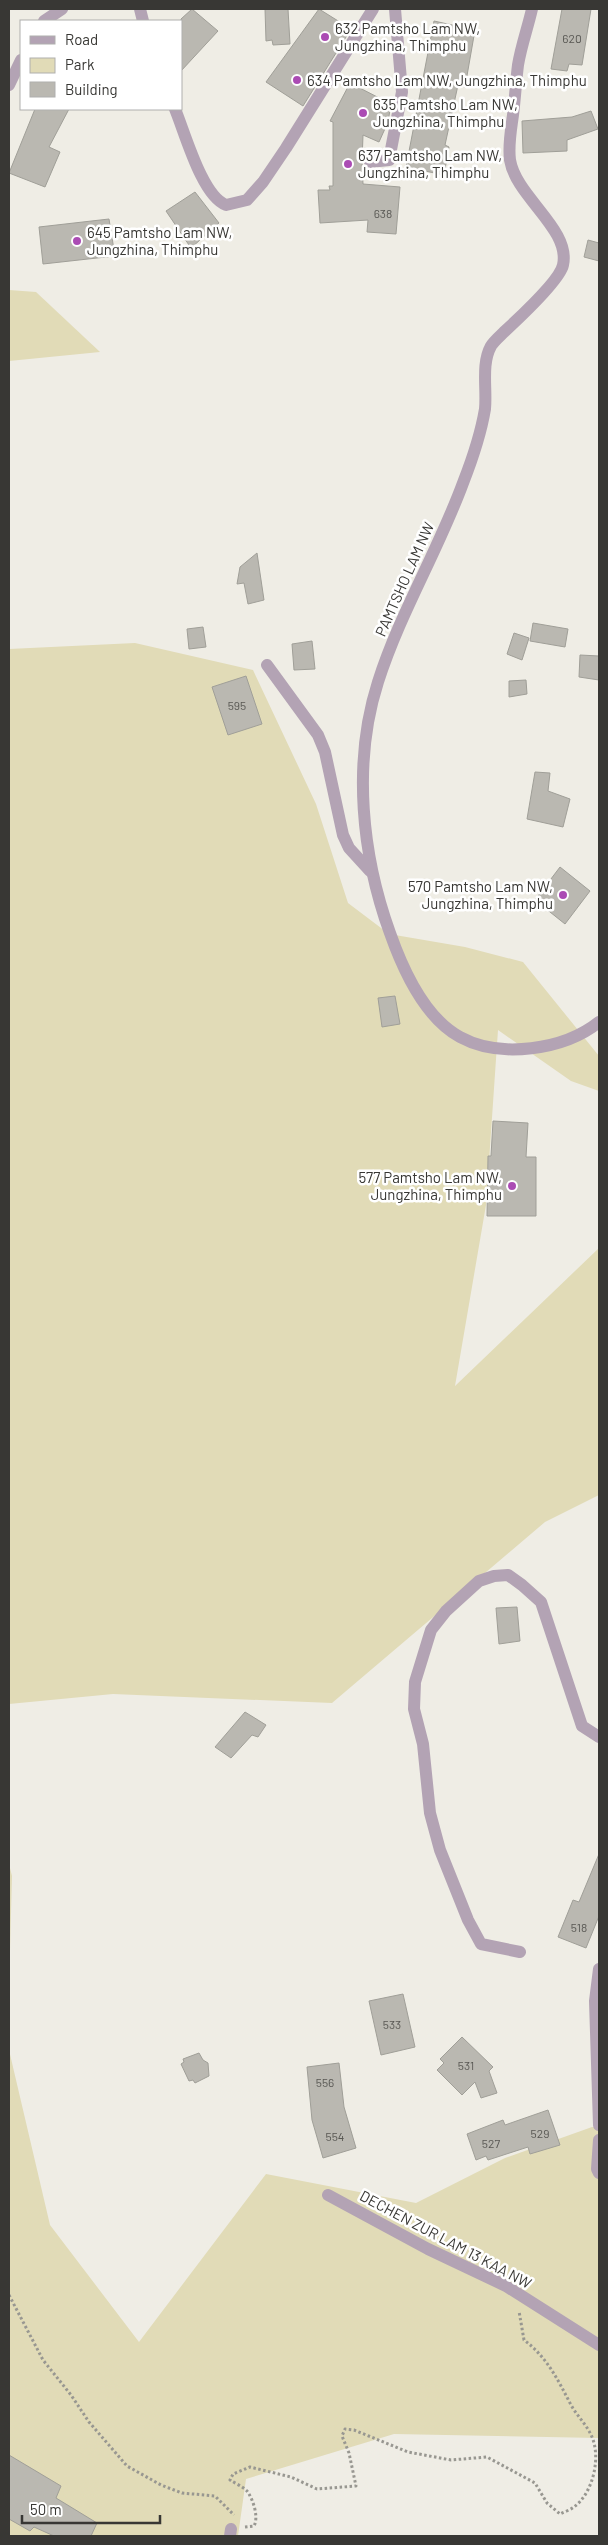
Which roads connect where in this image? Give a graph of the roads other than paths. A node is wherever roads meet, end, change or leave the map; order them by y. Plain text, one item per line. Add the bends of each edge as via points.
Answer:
1 (62, 9) edge
2 (373, 9) edge
3 (395, 9) edge
4 (532, 9) edge
5 (43, 18) edge
6 (20, 62) edge
7 (9, 85) edge
8 (175, 110) edge
9 (370, 162) dead end
10 (267, 665) dead end
11 (370, 871) junction
12 (599, 1022) edge
13 (599, 1738) edge
14 (520, 1952) dead end
15 (599, 1970) edge
16 (599, 2125) edge
17 (599, 2140) edge
18 (599, 2173) edge
19 (328, 2195) dead end
20 (599, 2345) edge

1 - 5 street
2 - 8 street via 286,148 247,200 226,205 214,197
3 - 9 street via 402,92 390,160
4 - 11 street, PAMTSHO LAM NW via 518,62 510,160 516,180 562,243 563,265 551,284 491,345 487,358 485,409 464,482 404,614 378,683 363,756
6 - 7 street
10 - 11 street via 318,734 343,835 349,848
11 - 12 street, PAMTSHO LAM NW via 408,974 438,1020 452,1033 484,1045 511,1049 539,1048 577,1038
13 - 14 street via 582,1726 541,1602 515,1580 508,1576 494,1576 479,1581 446,1611 431,1630 415,1682 414,1709 423,1744 430,1812 440,1850 481,1944
15 - 16 street via 595,2001
17 - 18 street
19 - 20 street, DECHEN ZUR LAM 13 KAA NW via 516,2293

